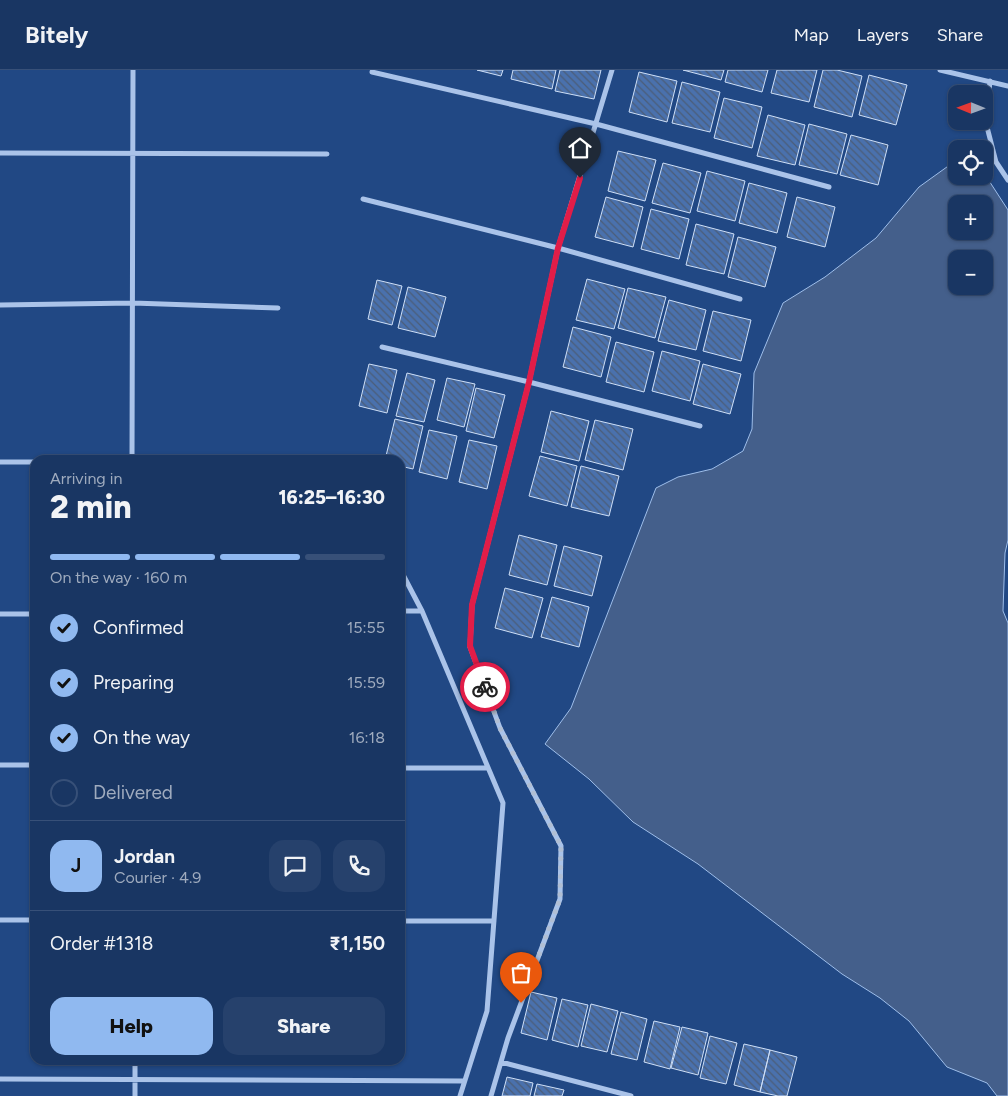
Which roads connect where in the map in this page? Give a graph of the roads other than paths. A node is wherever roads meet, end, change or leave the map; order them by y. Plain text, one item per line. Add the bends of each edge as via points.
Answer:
1 (133, 70) edge
2 (612, 70) edge
3 (940, 70) edge
4 (372, 72) dead end
5 (990, 81) junction
6 (1008, 86) edge
7 (596, 124) junction
8 (0, 153) edge
9 (133, 153) junction
10 (327, 154) dead end
11 (1008, 180) edge
12 (829, 187) dead end
13 (364, 199) dead end
14 (558, 248) junction
15 (740, 299) dead end
16 (133, 303) junction
17 (0, 305) edge
18 (278, 308) dead end
19 (382, 347) dead end
20 (529, 382) junction
21 (700, 426) dead end
22 (132, 455) edge
23 (0, 462) edge
24 (30, 462) edge
25 (405, 579) edge
26 (405, 611) edge
27 (422, 611) junction
28 (0, 614) edge
29 (30, 614) edge
30 (0, 765) edge
31 (30, 765) edge
32 (405, 768) edge
33 (488, 768) junction
34 (0, 920) edge
35 (30, 920) edge
36 (405, 921) edge
37 (494, 921) junction
38 (501, 1062) junction
39 (135, 1065) edge
40 (0, 1079) edge
41 (135, 1081) junction
42 (464, 1081) junction
43 (135, 1096) edge
44 (460, 1096) edge
45 (491, 1096) edge
46 (631, 1096) edge

1 - 9 street
2 - 7 street
3 - 5 street
4 - 7 street
5 - 6 street
5 - 11 street via 986,123 996,162
7 - 12 street
7 - 14 street
8 - 9 street
9 - 10 street
9 - 16 street
13 - 14 street
14 - 15 street
14 - 20 street
16 - 17 street
16 - 18 street
16 - 22 street
19 - 20 street
20 - 21 street
20 - 38 street via 472,605 470,646 500,728 561,846 560,899
23 - 24 street
25 - 27 street
26 - 27 street
27 - 33 street
28 - 29 street
30 - 31 street
32 - 33 street
33 - 37 street via 503,803
34 - 35 street
36 - 37 street
37 - 42 street via 487,1011
38 - 45 street
38 - 46 street
39 - 41 street
40 - 41 street
41 - 42 street
41 - 43 street
42 - 44 street

